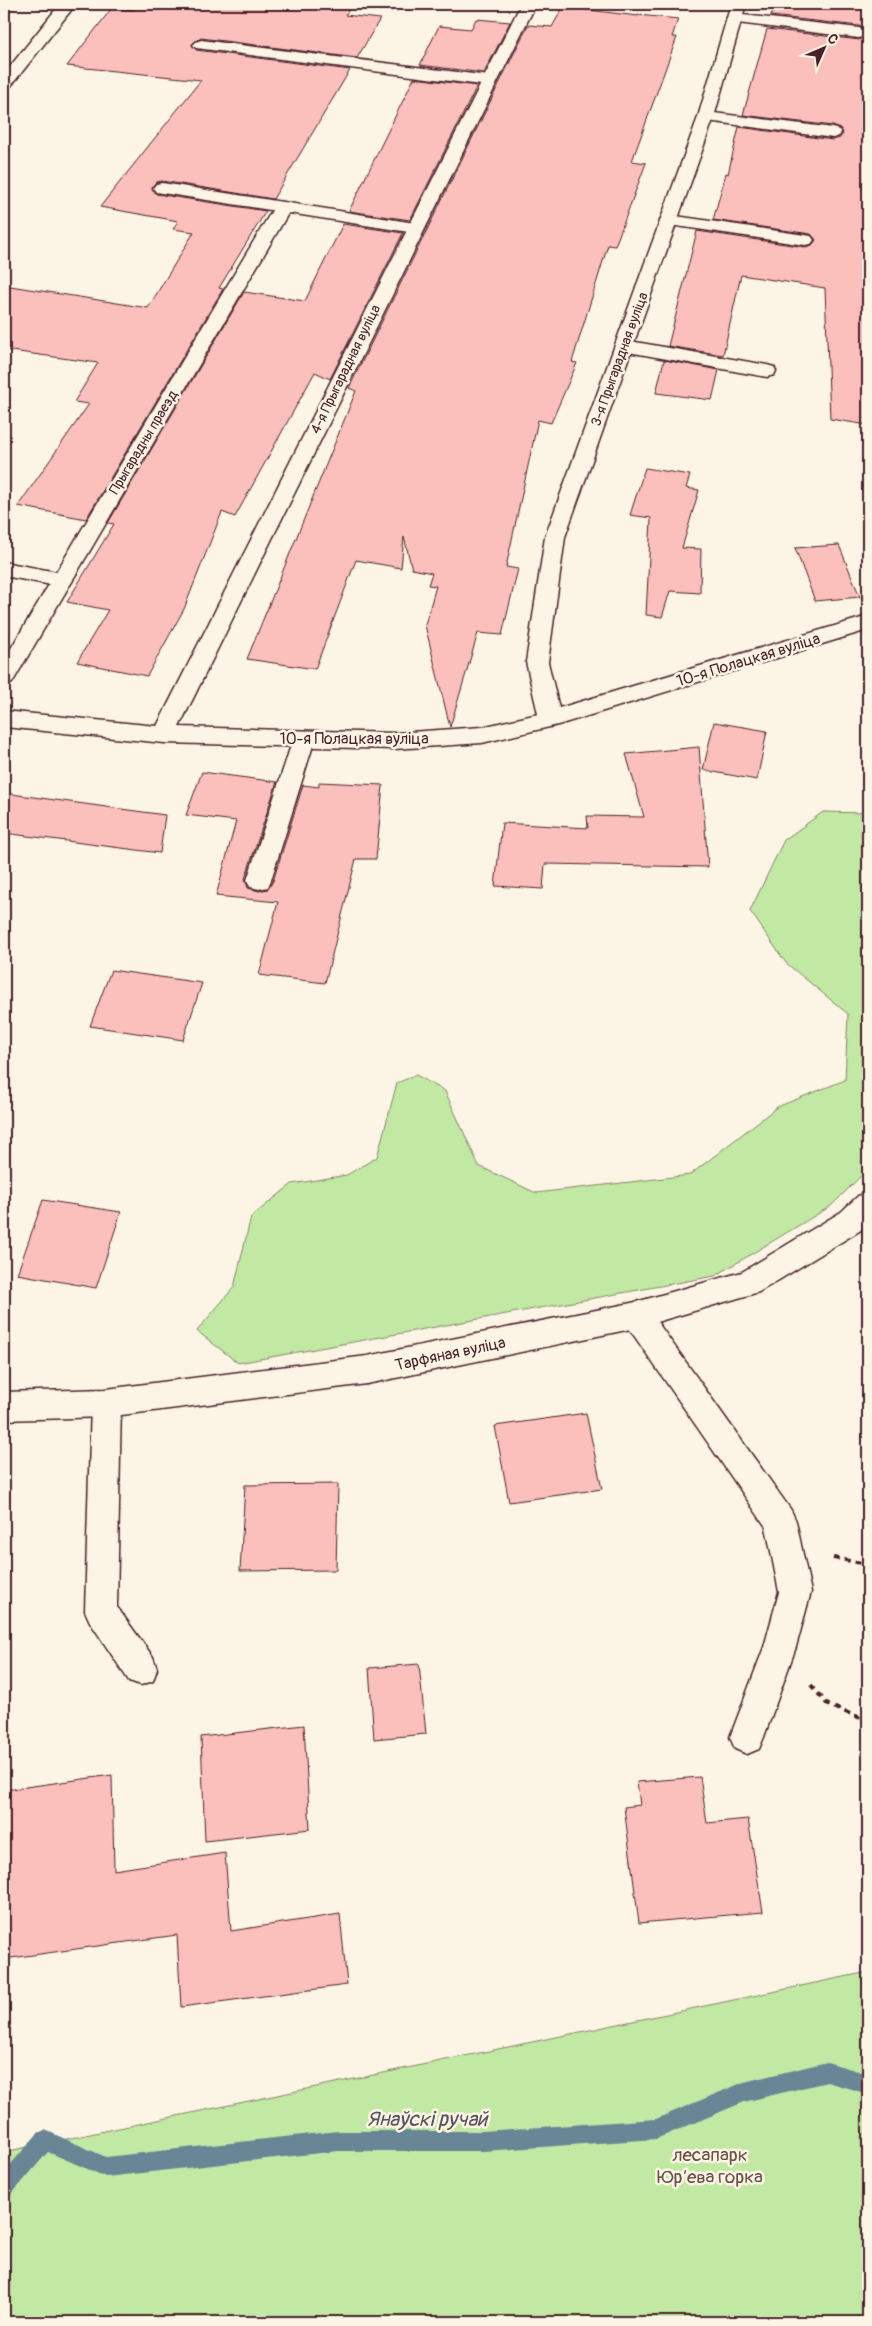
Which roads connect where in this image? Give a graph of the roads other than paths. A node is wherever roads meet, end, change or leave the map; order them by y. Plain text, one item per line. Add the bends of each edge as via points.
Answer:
1 (68, 4) edge
2 (528, 4) edge
3 (736, 11) edge
4 (859, 33) dead end
5 (201, 45) dead end
6 (489, 81) junction
7 (4, 84) edge
8 (706, 117) junction
9 (834, 133) dead end
10 (162, 188) dead end
11 (283, 207) junction
12 (669, 220) junction
13 (415, 228) junction
14 (805, 240) dead end
15 (624, 346) junction
16 (767, 371) dead end
17 (4, 570) edge
18 (62, 580) junction
19 (868, 623) edge
20 (4, 678) edge
21 (4, 719) edge
22 (550, 719) junction
23 (164, 735) junction
24 (304, 739) junction
25 (259, 880) dead end
26 (868, 1204) edge
27 (636, 1315) junction
28 (106, 1403) junction
29 (4, 1406) edge
30 (141, 1669) dead end
31 (747, 1737) dead end

1 - 7 street
2 - 6 street, 4-я Прыгарадная вуліца
3 - 4 street
3 - 8 street, 3-я Прыгарадная вуліца
5 - 6 street
6 - 13 street, 4-я Прыгарадная вуліца
8 - 9 street
8 - 12 street, 3-я Прыгарадная вуліца
10 - 11 street
11 - 13 street
11 - 18 street, Прыгарадны праезд
12 - 14 street
12 - 15 street, 3-я Прыгарадная вуліца
13 - 23 street, 4-я Прыгарадная вуліца
15 - 16 street
15 - 22 street, 3-я Прыгарадная вуліца via 555,537 537,662
17 - 18 street
18 - 20 street, Прыгарадны праезд
19 - 22 street, 10-я Полацкая вуліца
21 - 23 street, 10-я Полацкая вуліца
22 - 24 street, 10-я Полацкая вуліца via 482,735 396,741
23 - 24 street, 10-я Полацкая вуліца
24 - 25 street
26 - 27 street, Тарфяная вуліца via 851,1221 749,1283
27 - 28 street, Тарфяная вуліца via 367,1370
27 - 31 street via 780,1521 795,1592 780,1647
28 - 29 street, Тарфяная вуліца
28 - 30 street via 101,1611

